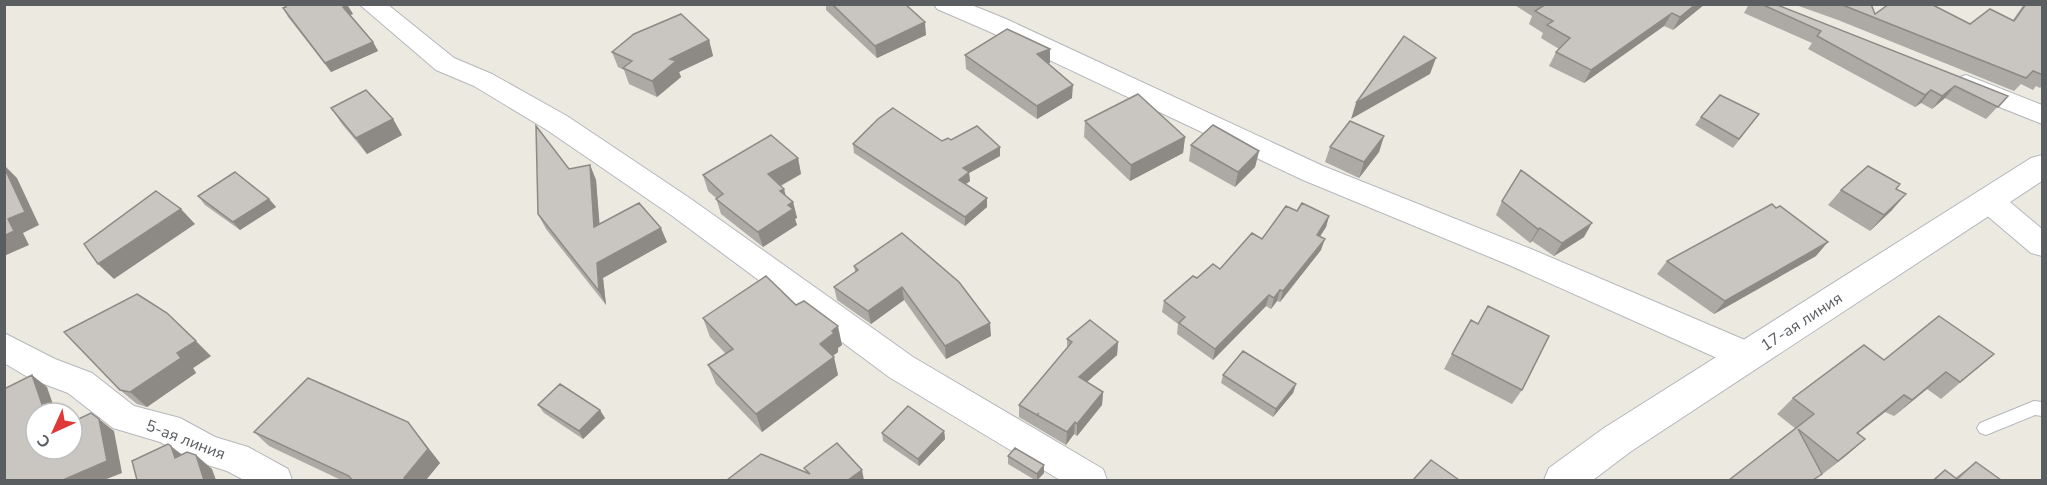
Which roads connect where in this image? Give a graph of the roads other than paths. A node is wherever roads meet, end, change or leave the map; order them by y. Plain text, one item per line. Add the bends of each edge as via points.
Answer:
1 (371, 4) edge
2 (946, 4) edge
3 (1941, 74) edge
4 (2043, 115) edge
5 (2043, 166) edge
6 (1989, 200) junction
7 (2043, 245) edge
8 (4, 346) edge
9 (1747, 356) junction
10 (2043, 409) edge
11 (1986, 428) dead end
12 (275, 480) edge
13 (1090, 480) edge
14 (1563, 480) edge

1 - 13 street via 445,64 483,80 557,123 681,207 901,367
2 - 9 street via 1312,173 1520,257
3 - 4 street
5 - 6 street, 17-ая линия
6 - 7 street
6 - 9 street, 17-ая линия
8 - 12 street, 5-ая линия via 43,369 80,383 125,418 168,429 207,450 236,458
9 - 14 street, 17-ая линия
10 - 11 lane via 2034,408

